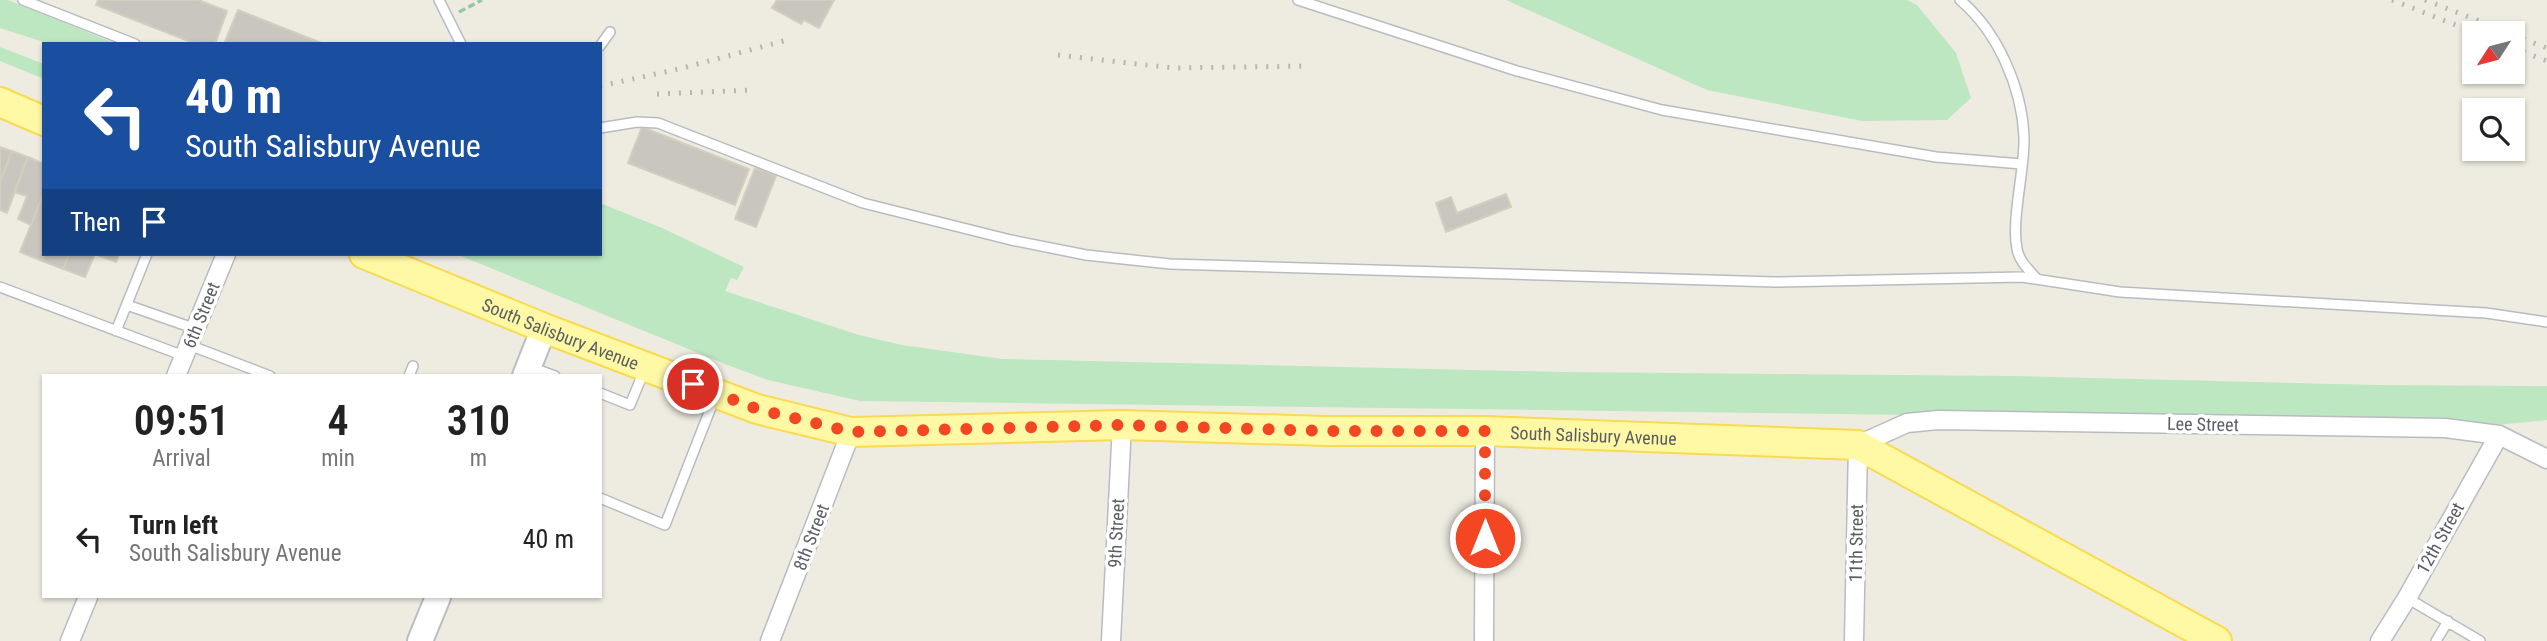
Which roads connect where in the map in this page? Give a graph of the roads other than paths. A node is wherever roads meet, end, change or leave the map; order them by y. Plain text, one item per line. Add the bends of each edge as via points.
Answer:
1 (23, 0) edge
2 (439, 0) edge
3 (1298, 0) edge
4 (1960, 0) edge
5 (610, 32) dead end
6 (130, 42) edge
7 (460, 42) edge
8 (602, 43) edge
9 (0, 102) edge
10 (42, 120) edge
11 (602, 128) edge
12 (2022, 164) junction
13 (146, 256) edge
14 (225, 256) edge
15 (369, 256) edge
16 (2037, 279) junction
17 (0, 286) edge
18 (127, 305) junction
19 (2547, 321) edge
20 (544, 328) junction
21 (116, 331) junction
22 (190, 343) junction
23 (413, 366) dead end
24 (646, 366) junction
25 (527, 371) edge
26 (177, 374) edge
27 (265, 374) edge
28 (410, 374) edge
29 (717, 393) junction
30 (602, 394) edge
31 (1122, 425) junction
32 (1485, 431) junction
33 (852, 432) junction
34 (2499, 435) junction
35 (1858, 445) junction
36 (2547, 459) edge
37 (602, 499) edge
38 (88, 598) edge
39 (438, 598) edge
40 (2407, 598) junction
41 (2448, 621) junction
42 (70, 641) edge
43 (420, 641) edge
44 (770, 641) edge
45 (1111, 641) edge
46 (1484, 641) edge
47 (1854, 641) edge
48 (2217, 641) edge
49 (2380, 641) edge
50 (2436, 641) edge
51 (2480, 641) edge

1 - 6 lane
2 - 7 lane
3 - 12 lane via 1517,71 1662,110 1936,157
4 - 12 lane via 1994,41 2009,69 2021,109
5 - 8 lane
9 - 10 main road
11 - 16 lane via 658,123 863,202 1011,240 1086,255 1170,264 1775,282
12 - 16 lane via 2017,250
13 - 18 lane
14 - 22 street, 6th Street
15 - 20 main road, South Salisbury Avenue
16 - 19 lane via 2120,292 2486,313
17 - 21 lane
18 - 21 lane
18 - 22 lane
20 - 24 main road, South Salisbury Avenue
20 - 25 street
21 - 22 lane
22 - 26 street, 6th Street
22 - 27 lane
23 - 28 lane
24 - 29 main road, South Salisbury Avenue
24 - 30 lane via 630,405
29 - 33 main road, South Salisbury Avenue via 757,409
29 - 37 lane via 665,525
31 - 32 main road, South Salisbury Avenue
31 - 33 main road, South Salisbury Avenue
31 - 45 street, 9th Street
32 - 35 main road, South Salisbury Avenue
32 - 46 street
33 - 44 street, 8th Street
34 - 35 street, Lee Street via 2445,428 1938,420 1907,423
34 - 36 street, Lee Street
34 - 40 street, 12th Street
35 - 47 street, 11th Street
35 - 48 main road, South Salisbury Avenue
38 - 42 street
39 - 43 street
40 - 41 lane
40 - 49 street, 12th Street
41 - 50 lane
41 - 51 lane

